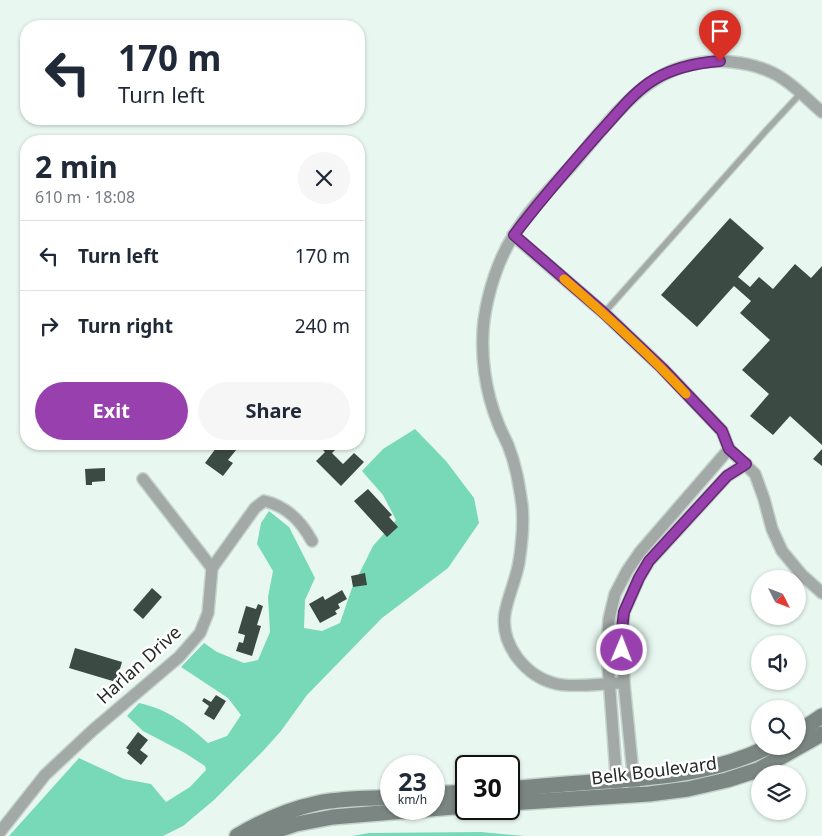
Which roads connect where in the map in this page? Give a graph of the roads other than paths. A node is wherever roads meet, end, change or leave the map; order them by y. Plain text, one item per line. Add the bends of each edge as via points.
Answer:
1 (801, 94) junction
2 (822, 112) edge
3 (514, 235) junction
4 (604, 313) junction
5 (729, 449) junction
6 (746, 464) junction
7 (143, 479) dead end
8 (312, 541) dead end
9 (212, 568) junction
10 (822, 593) edge
11 (609, 683) junction
12 (624, 683) junction
13 (822, 716) edge
14 (806, 727) edge
15 (822, 734) edge
16 (752, 755) edge
17 (616, 780) junction
18 (634, 786) junction
19 (520, 788) edge
20 (617, 796) junction
21 (380, 798) edge
22 (520, 802) edge
23 (455, 807) edge
24 (0, 832) edge
25 (236, 836) edge
26 (260, 836) edge

1 - 2 street
1 - 3 street via 766,70 720,61 695,64 654,79 633,96
1 - 4 lane
3 - 4 street
3 - 11 street via 490,295 484,320 483,354 492,403 518,474 522,507 523,531 518,565 505,616 507,635 515,656 533,673 557,684
4 - 5 street via 722,431
5 - 6 street
5 - 11 street via 640,552 615,594 607,642
6 - 10 street via 760,484 772,529 782,551 802,576
6 - 12 street via 727,476 649,561 639,578 624,612
7 - 9 street
8 - 9 street via 303,524 278,504 264,501 255,508
9 - 24 street, Harlan Drive via 208,613 200,633 179,657 93,730 45,776
11 - 12 street
11 - 17 street
12 - 18 street
13 - 14 street
15 - 18 street, Belk Boulevard via 758,770 727,780 688,789
16 - 18 street, Belk Boulevard
17 - 18 street, Belk Boulevard
17 - 19 street, Belk Boulevard
17 - 20 street
18 - 20 street, Belk Boulevard
20 - 22 street, Belk Boulevard
21 - 25 street via 320,803 288,811
23 - 26 street via 333,817 296,824

